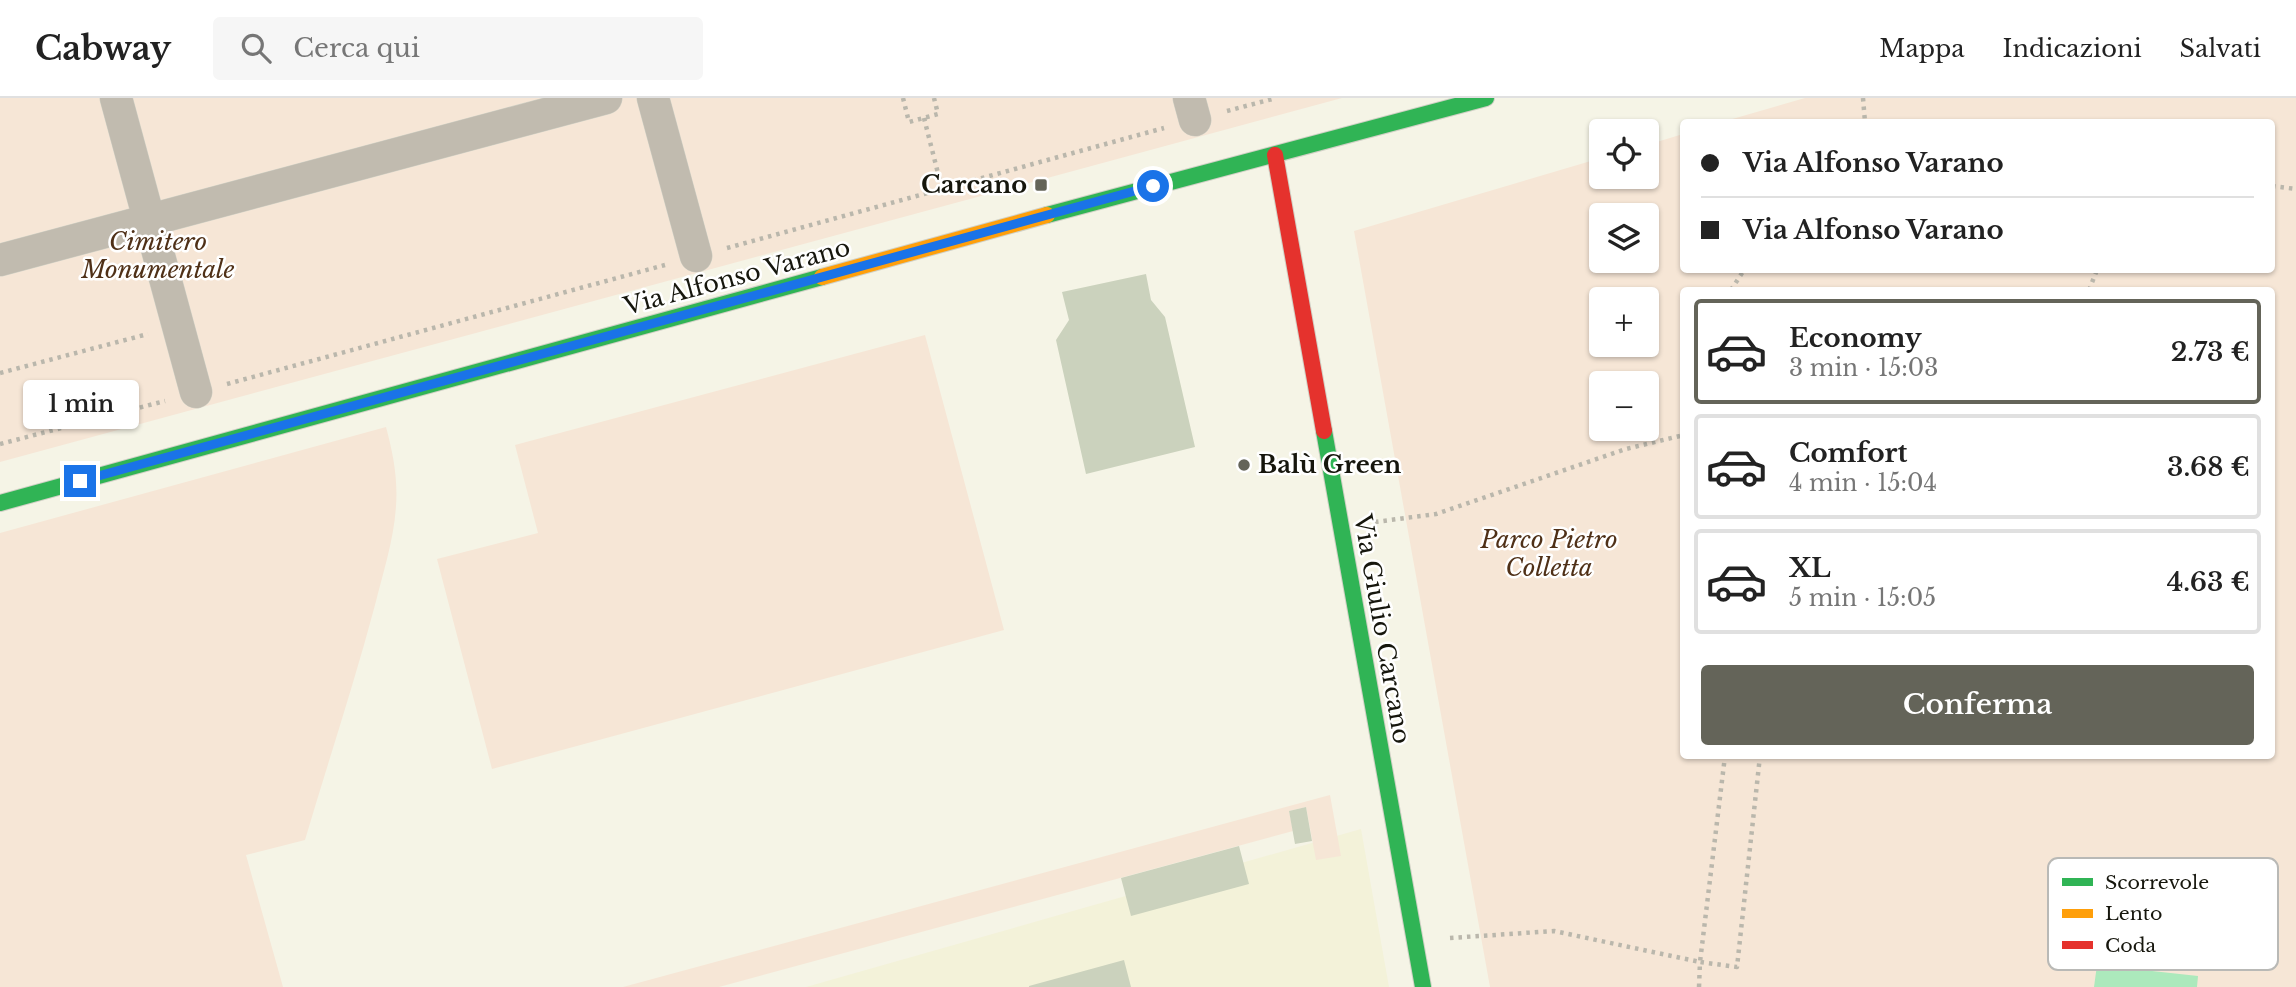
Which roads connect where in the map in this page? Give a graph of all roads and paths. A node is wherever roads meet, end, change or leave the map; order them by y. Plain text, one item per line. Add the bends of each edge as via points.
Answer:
1 (116, 98) edge
2 (606, 98) edge
3 (653, 98) edge
4 (903, 98) edge
5 (934, 98) edge
6 (1276, 98) edge
7 (1486, 98) edge
8 (1863, 98) edge
9 (1192, 109) edge
10 (924, 118) junction
11 (1865, 119) edge
12 (1275, 155) junction
13 (2275, 186) edge
14 (942, 189) junction
15 (2296, 189) edge
16 (149, 219) junction
17 (696, 256) junction
18 (0, 260) edge
19 (178, 326) junction
20 (0, 373) edge
21 (196, 393) junction
22 (1680, 436) edge
23 (0, 444) edge
24 (0, 503) edge
25 (1340, 527) junction
26 (1726, 759) edge
27 (1760, 759) edge
28 (1415, 944) junction
29 (1700, 962) junction
30 (1423, 987) edge
31 (1699, 987) edge

1 - 16 street
2 - 16 street
3 - 17 street
4 - 10 path via 909,122
5 - 10 path via 938,114
6 - 9 path
7 - 12 street, Via Alfonso Varano
8 - 11 path
9 - 14 path
10 - 14 path
12 - 24 street, Via Alfonso Varano
12 - 25 street, Via Giulio Carcano
13 - 15 path
14 - 17 path
16 - 18 street
16 - 19 street
17 - 21 path
19 - 20 path
19 - 21 street
21 - 23 path
22 - 25 path via 1626,449 1436,514
25 - 28 street, Via Giulio Carcano
26 - 29 path
27 - 29 path via 1737,967
28 - 29 path via 1554,931
28 - 30 street, Via Giulio Carcano
29 - 31 path

